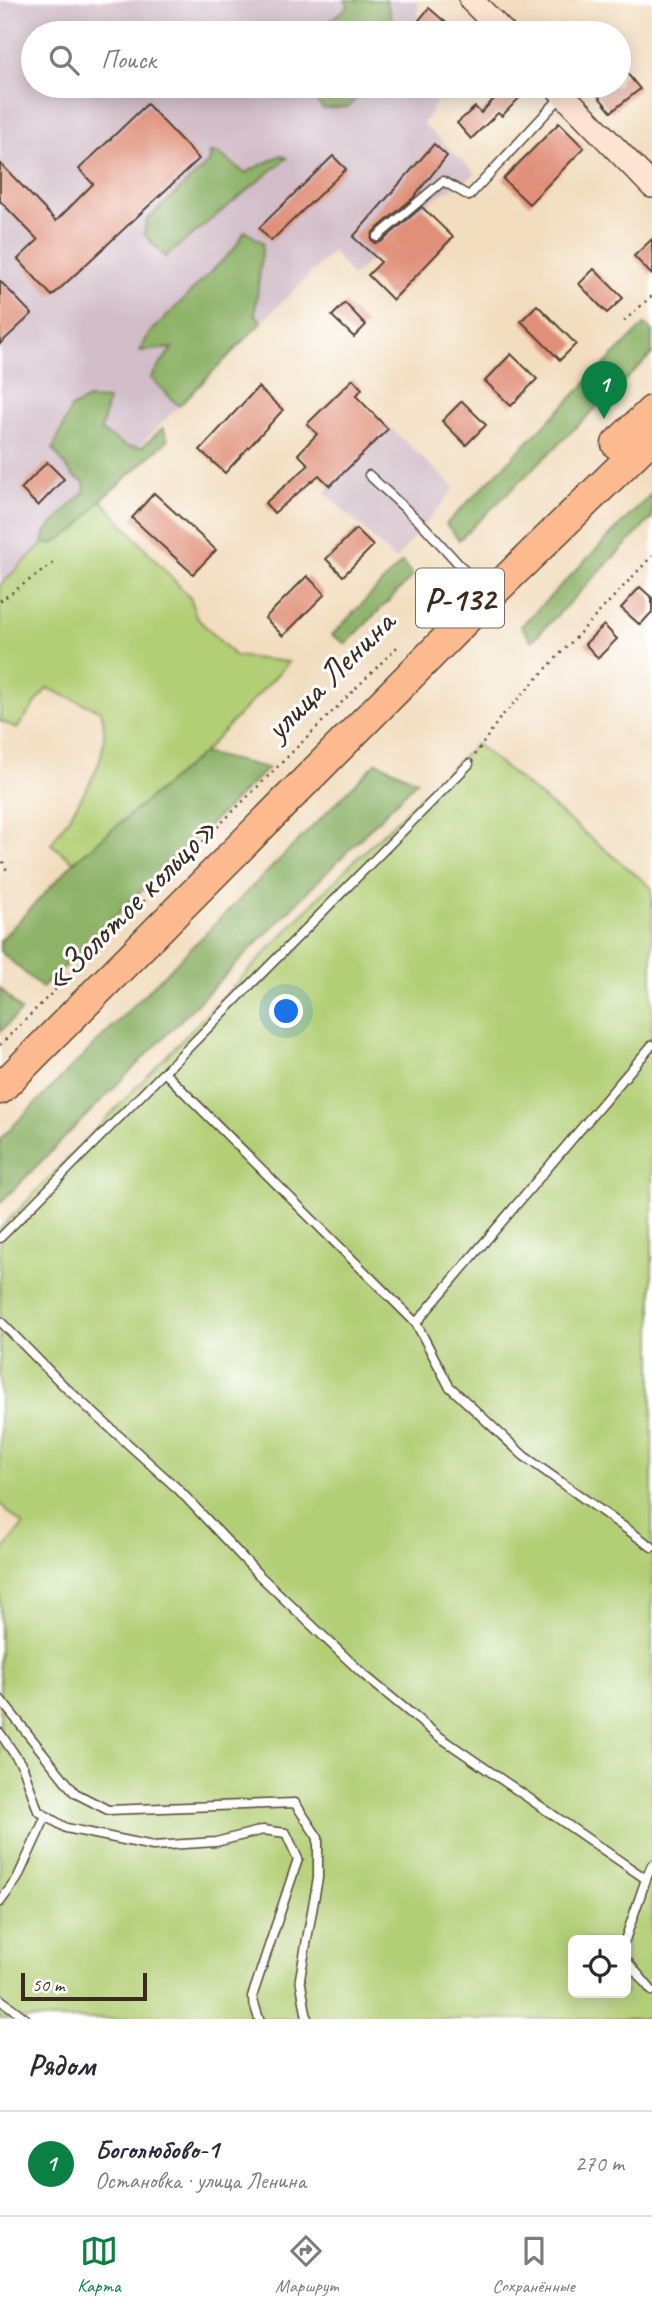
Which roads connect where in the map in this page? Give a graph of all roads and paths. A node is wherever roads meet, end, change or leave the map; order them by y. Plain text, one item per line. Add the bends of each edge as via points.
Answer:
1 (471, 0) edge
2 (492, 21) edge
3 (552, 98) edge
4 (567, 98) edge
5 (652, 186) edge
6 (377, 237) dead end
7 (652, 296) edge
8 (624, 321) dead end
9 (652, 411) edge
10 (652, 437) edge
11 (369, 475) dead end
12 (652, 556) edge
13 (55, 562) dead end
14 (475, 583) junction
15 (0, 601) edge
16 (398, 646) dead end
17 (469, 764) joint
18 (277, 796) junction
19 (0, 855) edge
20 (8, 873) dead end
21 (0, 1045) edge
22 (652, 1045) edge
23 (0, 1060) edge
24 (164, 1072) junction
25 (0, 1089) edge
26 (0, 1238) edge
27 (0, 1321) edge
28 (416, 1323) junction
29 (652, 1547) edge
30 (0, 1699) edge
31 (0, 1733) edge
32 (46, 1816) junction
33 (652, 1865) edge
34 (646, 1879) junction
35 (0, 1902) edge
36 (627, 1935) edge
37 (631, 1965) edge
38 (652, 1991) edge
39 (0, 1999) edge
40 (26, 2019) edge
41 (259, 2019) edge
42 (307, 2019) edge

1 - 2 street
3 - 6 lane via 469,196 443,181
4 - 5 street
7 - 8 path
9 - 14 highway, улица Ленина / Р-132
10 - 18 highway, улица Ленина / Р-132
11 - 14 lane via 424,526
12 - 17 path via 500,718
13 - 15 path
14 - 18 highway, улица Ленина / Р-132
16 - 21 path
17 - 24 lane
18 - 23 highway, «Золотое кольцо» / Р-132
18 - 25 highway, «Золотое кольцо» / Р-132
19 - 20 path
22 - 28 lane
24 - 26 lane
24 - 28 lane
27 - 34 lane via 179,1490 258,1574 364,1675 437,1735
28 - 29 lane via 449,1386 524,1456
30 - 42 lane via 75,1793 108,1810 295,1803 318,1839 318,1878 300,1978
31 - 32 lane via 23,1767 38,1811
32 - 35 lane via 17,1880
32 - 41 lane via 66,1828 153,1846 216,1842 263,1830 286,1833 298,1859 252,1997
33 - 34 lane
34 - 36 lane
37 - 38 lane
39 - 40 lane

